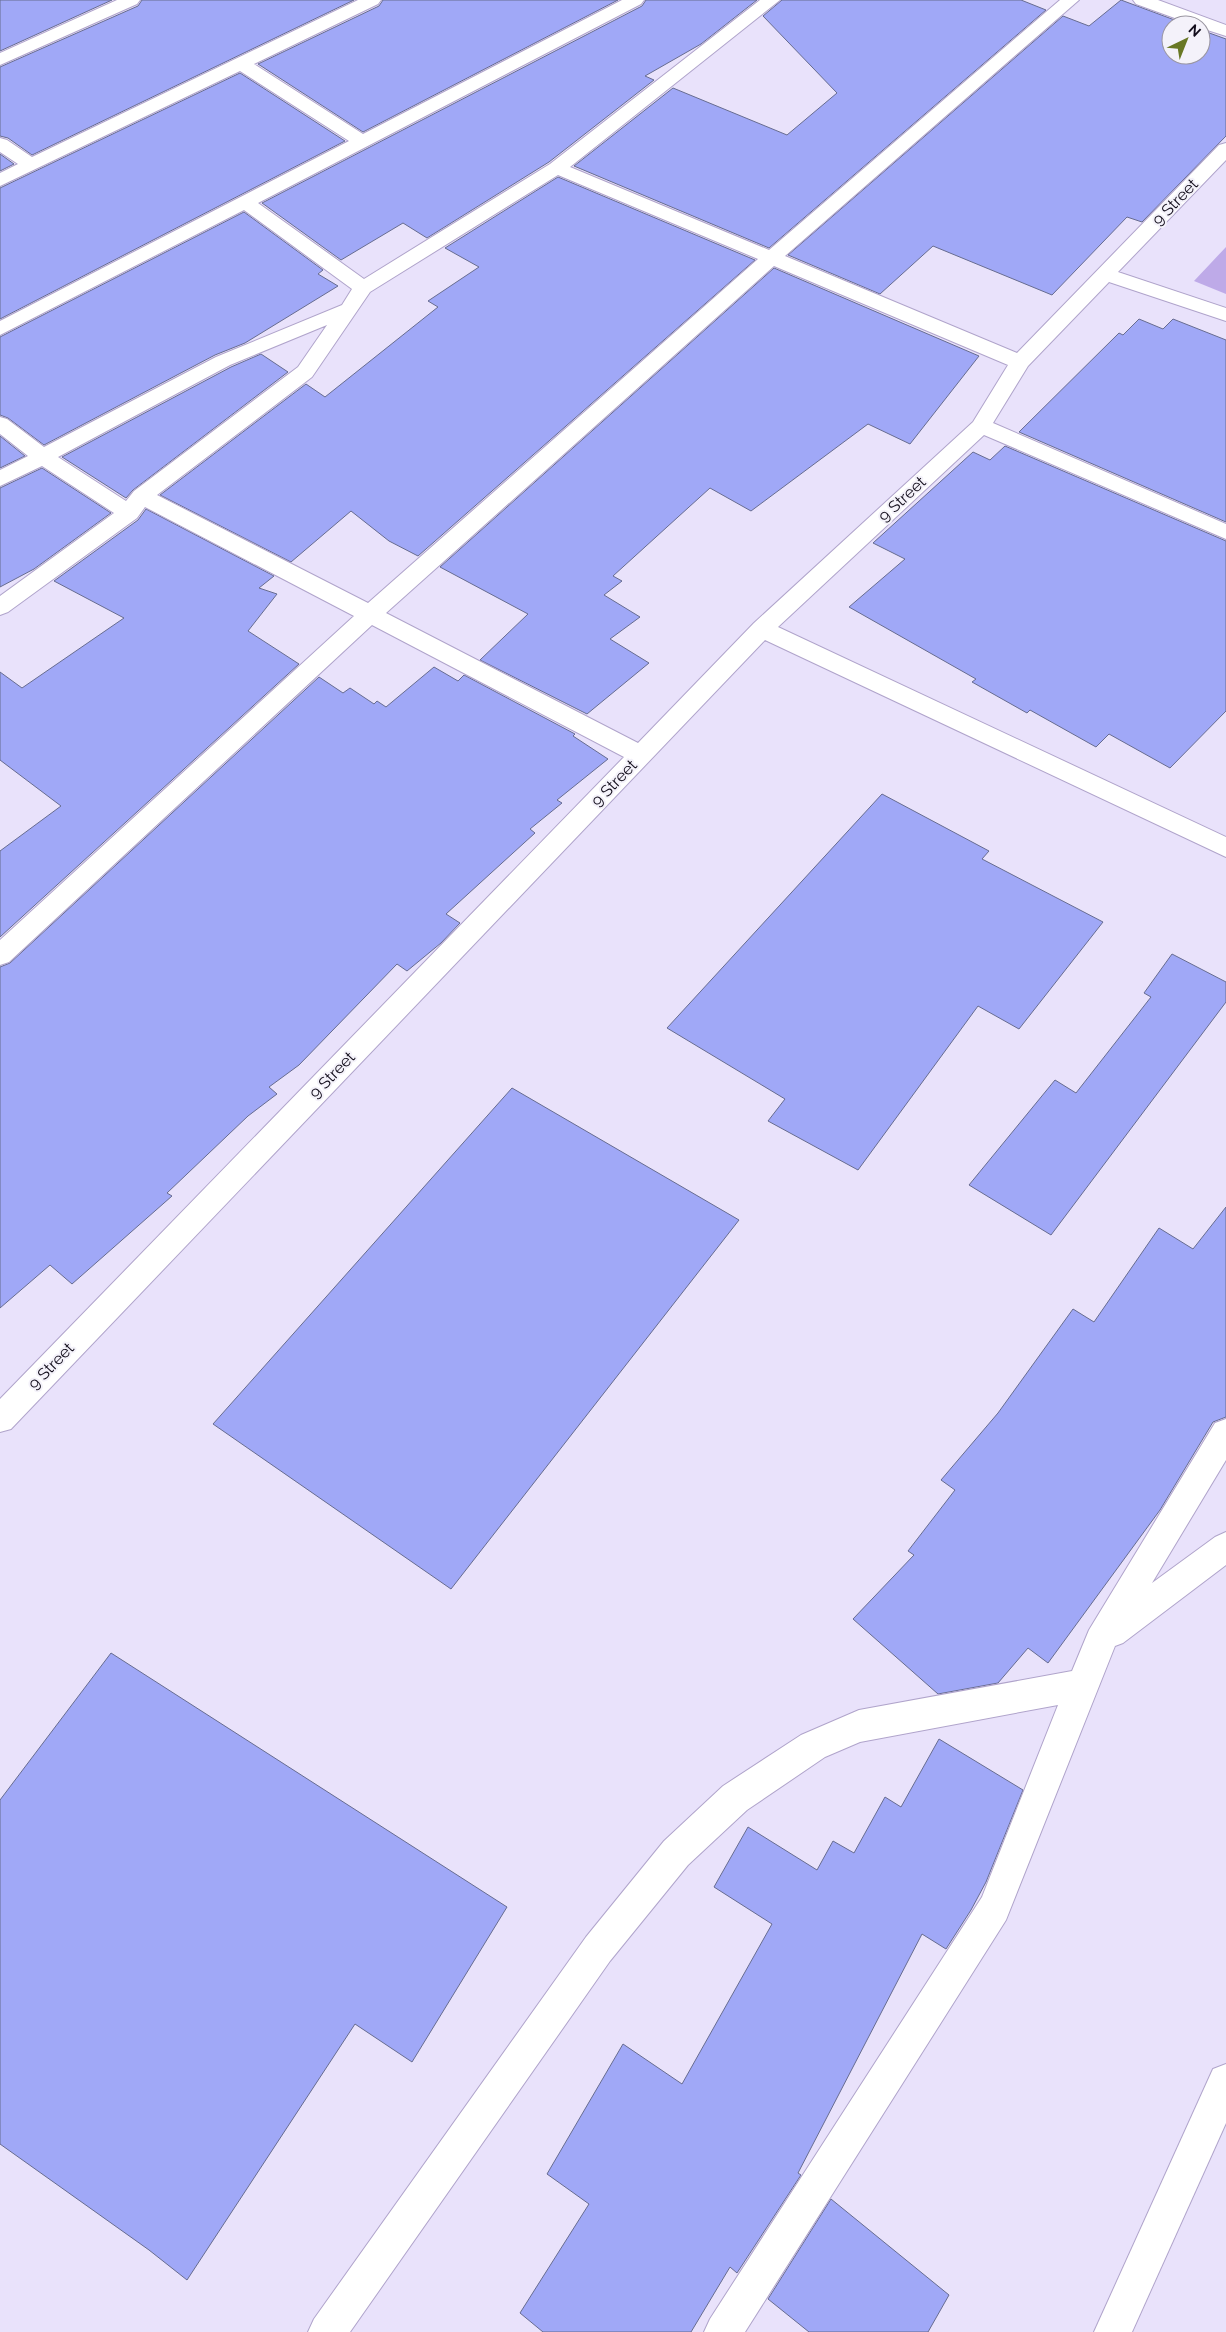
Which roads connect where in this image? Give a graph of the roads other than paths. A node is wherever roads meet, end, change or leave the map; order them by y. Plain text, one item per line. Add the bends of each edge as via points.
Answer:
1 (131, 0) edge
2 (372, 0) edge
3 (636, 0) edge
4 (771, 0) edge
5 (1070, 0) edge
6 (1142, 0) edge
7 (1226, 31) edge
8 (0, 60) edge
9 (240, 63) junction
10 (363, 142) junction
11 (0, 144) edge
12 (1226, 149) edge
13 (30, 164) junction
14 (558, 168) junction
15 (0, 180) edge
16 (246, 203) junction
17 (770, 258) junction
18 (1106, 274) junction
19 (363, 288) junction
20 (348, 309) junction
21 (1226, 315) edge
22 (0, 329) edge
23 (1020, 362) junction
24 (0, 424) edge
25 (981, 426) junction
26 (42, 456) junction
27 (0, 480) edge
28 (136, 505) junction
29 (1226, 532) edge
30 (0, 607) edge
31 (370, 614) junction
32 (762, 629) junction
33 (641, 755) junction
34 (1226, 848) edge
35 (0, 955) edge
36 (0, 1419) edge
37 (1226, 1433) edge
38 (1226, 1547) edge
39 (1100, 1641) junction
40 (1083, 1685) junction
41 (1226, 2082) edge
42 (326, 2332) edge
43 (723, 2332) edge
44 (1113, 2332) edge

1 - 8 street
2 - 9 street
3 - 10 street
4 - 14 street
5 - 17 street
6 - 7 street
9 - 10 street
9 - 13 street
10 - 16 street
11 - 13 street
12 - 18 street, 9 Street
13 - 15 street
14 - 17 street
14 - 19 street
16 - 19 street
16 - 22 street
17 - 23 street
17 - 31 street
18 - 21 street
18 - 23 street, 9 Street
19 - 20 street
20 - 26 street via 223,361
20 - 28 street via 305,372
23 - 25 street, 9 Street
24 - 26 street
25 - 29 street
25 - 32 street, 9 Street
26 - 27 street
26 - 28 street
28 - 30 street
28 - 31 street
31 - 33 street
31 - 35 street
32 - 33 street, 9 Street
32 - 34 street
33 - 36 street, 9 Street
37 - 39 street
38 - 39 street
39 - 40 street
40 - 42 street via 859,1726 813,1746 735,1798 676,1853 598,1949
40 - 43 street via 994,1908
41 - 44 street

